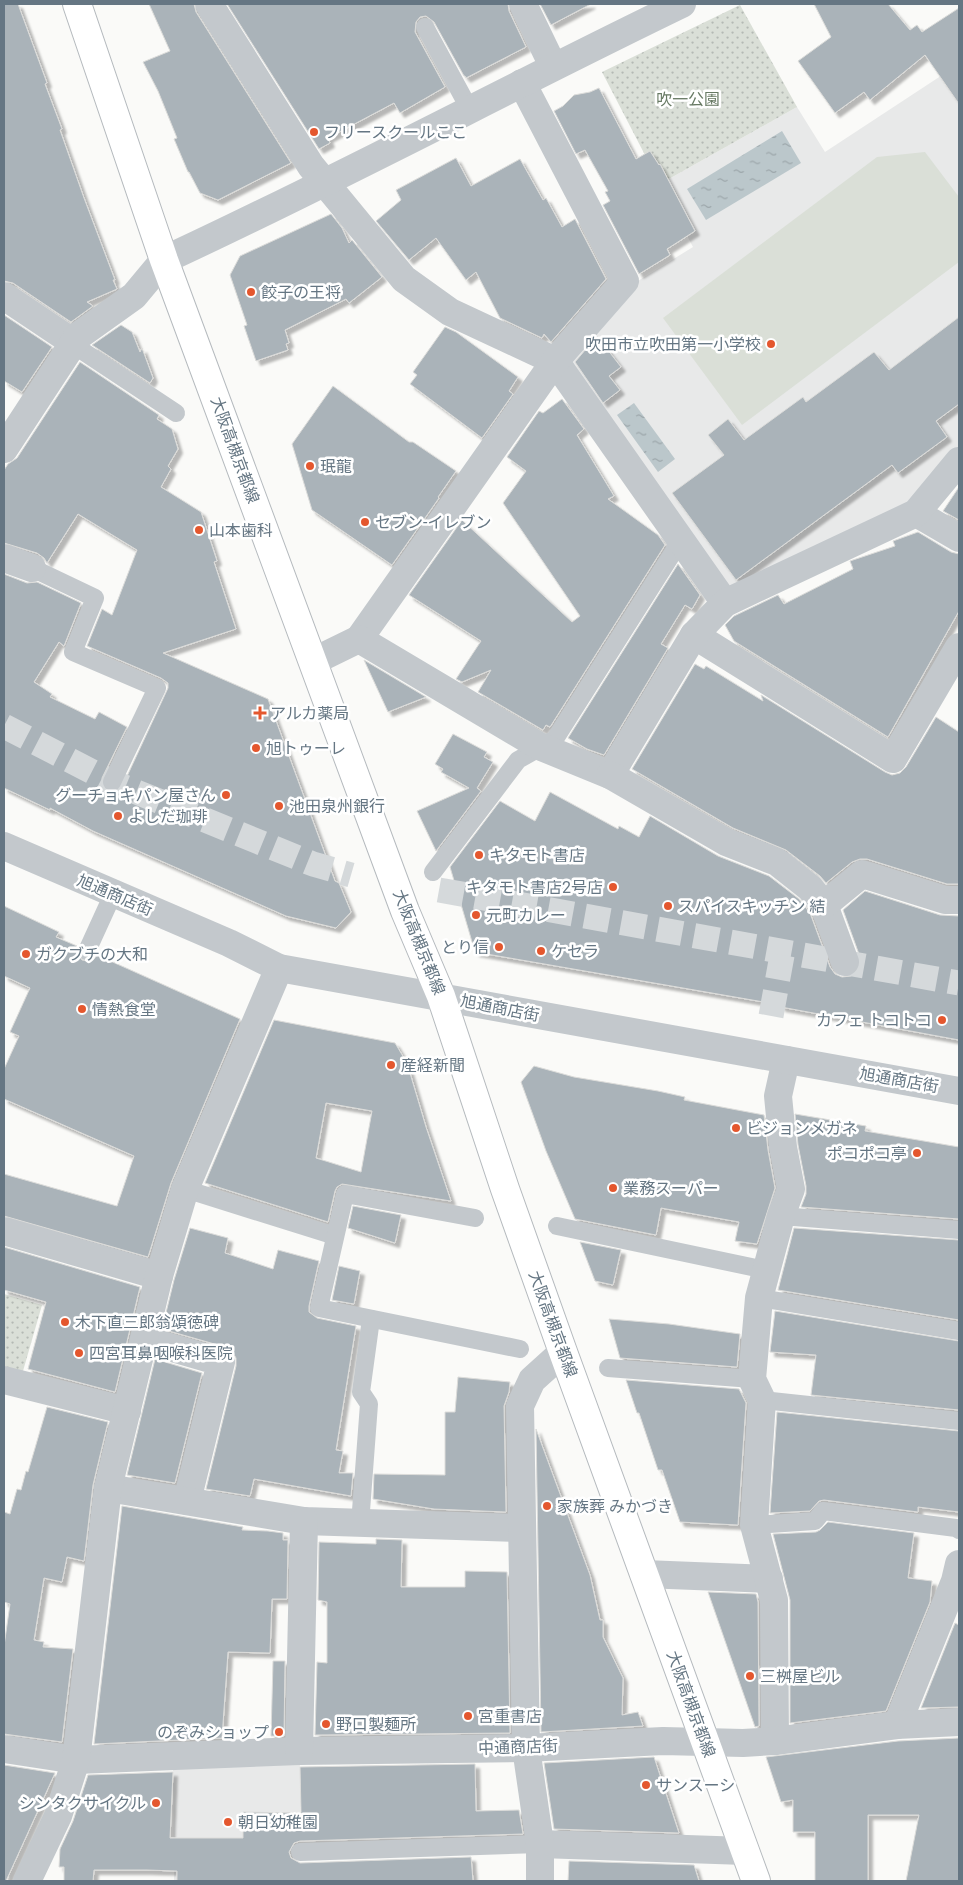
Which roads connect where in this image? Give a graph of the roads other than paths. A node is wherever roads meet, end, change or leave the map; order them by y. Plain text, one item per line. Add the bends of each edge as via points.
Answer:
1 (77, 4) edge
2 (209, 4) edge
3 (523, 4) edge
4 (682, 4) edge
5 (425, 27) dead end
6 (553, 66) junction
7 (522, 83) junction
8 (470, 110) junction
9 (326, 182) junction
10 (164, 260) junction
11 (4, 296) edge
12 (72, 344) junction
13 (555, 361) junction
14 (176, 413) dead end
15 (4, 449) edge
16 (959, 461) edge
17 (916, 513) junction
18 (959, 538) edge
19 (681, 540) junction
20 (4, 558) edge
21 (32, 568) joint
22 (724, 603) junction
23 (694, 635) junction
24 (359, 639) junction
25 (959, 647) edge
26 (314, 661) junction
27 (539, 746) junction
28 (610, 775) junction
29 (112, 782) dead end
30 (4, 846) edge
31 (433, 872) dead end
32 (113, 894) junction
33 (959, 900) edge
34 (824, 905) junction
35 (87, 951) dead end
36 (845, 962) dead end
37 (279, 968) junction
38 (441, 996) junction
39 (786, 1060) junction
40 (959, 1091) edge
41 (185, 1189) junction
42 (781, 1216) junction
43 (475, 1218) dead end
44 (557, 1226) dead end
45 (4, 1230) edge
46 (959, 1230) edge
47 (335, 1236) junction
48 (766, 1270) junction
49 (159, 1276) junction
50 (759, 1298) junction
51 (371, 1319) junction
52 (959, 1331) edge
53 (145, 1340) junction
54 (520, 1349) dead end
55 (563, 1352) junction
56 (608, 1368) dead end
57 (4, 1380) edge
58 (757, 1390) junction
59 (127, 1411) junction
60 (959, 1421) edge
61 (108, 1488) junction
62 (187, 1501) junction
63 (304, 1521) junction
64 (360, 1524) junction
65 (754, 1525) junction
66 (521, 1528) junction
67 (959, 1530) edge
68 (959, 1564) edge
69 (644, 1574) junction
70 (769, 1579) junction
71 (959, 1722) edge
72 (897, 1726) junction
73 (774, 1741) junction
74 (705, 1742) junction
75 (526, 1748) junction
76 (4, 1749) edge
77 (299, 1751) junction
78 (76, 1760) junction
79 (540, 1844) junction
80 (745, 1851) junction
81 (300, 1852) dead end
82 (27, 1881) edge
83 (540, 1881) edge
84 (756, 1881) edge

1 - 10 main road, 大阪高槻京都線
2 - 9 street via 311,166
3 - 6 street
4 - 6 street
5 - 8 lane
6 - 7 street
7 - 8 street
7 - 13 street via 625,282
8 - 9 street
9 - 10 street
9 - 13 street via 404,280 450,312
10 - 12 street via 134,296 78,336
10 - 26 main road, 大阪高槻京都線
11 - 12 street
12 - 14 lane
12 - 15 street
13 - 19 street
13 - 24 street
16 - 17 street
17 - 18 street
17 - 22 street
19 - 22 street
19 - 27 lane via 555,739
20 - 21 street
21 - 29 lane via 95,598 73,652 157,688
22 - 23 street
23 - 25 street via 893,760
23 - 28 street
24 - 26 street
24 - 27 street
26 - 38 main road, 大阪高槻京都線 via 405,912
27 - 28 street
27 - 31 lane via 518,760
28 - 34 street via 726,842 777,862 810,888
30 - 32 street, 旭通商店街
32 - 35 lane
32 - 37 street, 旭通商店街
33 - 34 street via 945,900 862,874
34 - 36 street
37 - 38 street, 旭通商店街
37 - 41 street
38 - 39 street, 旭通商店街
38 - 55 main road, 大阪高槻京都線
39 - 40 street, 旭通商店街
39 - 42 street via 778,1096 791,1189
41 - 47 lane
41 - 49 street
42 - 46 lane
42 - 48 street
43 - 47 lane via 345,1194
44 - 48 lane
45 - 49 street
47 - 51 lane via 319,1308
48 - 50 street
49 - 53 street
50 - 52 lane
50 - 58 street
51 - 54 lane
51 - 64 lane via 361,1392 369,1404
53 - 59 street
53 - 62 street via 221,1362
55 - 66 street via 532,1380 520,1406
55 - 69 main road, 大阪高槻京都線
56 - 58 lane
57 - 59 street
58 - 60 lane
58 - 65 street
59 - 61 street
61 - 62 street
61 - 78 street
62 - 63 street
63 - 64 street
63 - 77 street
64 - 66 street
65 - 67 lane via 815,1521 823,1511
65 - 70 street
66 - 75 street
68 - 72 street
69 - 70 street
69 - 74 main road, 大阪高槻京都線
70 - 73 street via 774,1600
71 - 72 street, 中通商店街
72 - 73 street, 中通商店街
73 - 74 street, 中通商店街
74 - 75 street, 中通商店街
74 - 80 main road, 大阪高槻京都線
75 - 77 street, 中通商店街
75 - 79 street
76 - 78 street, 中通商店街
77 - 78 street, 中通商店街
78 - 82 street via 58,1816
79 - 80 street
79 - 81 lane
79 - 83 street
80 - 84 main road, 大阪高槻京都線

